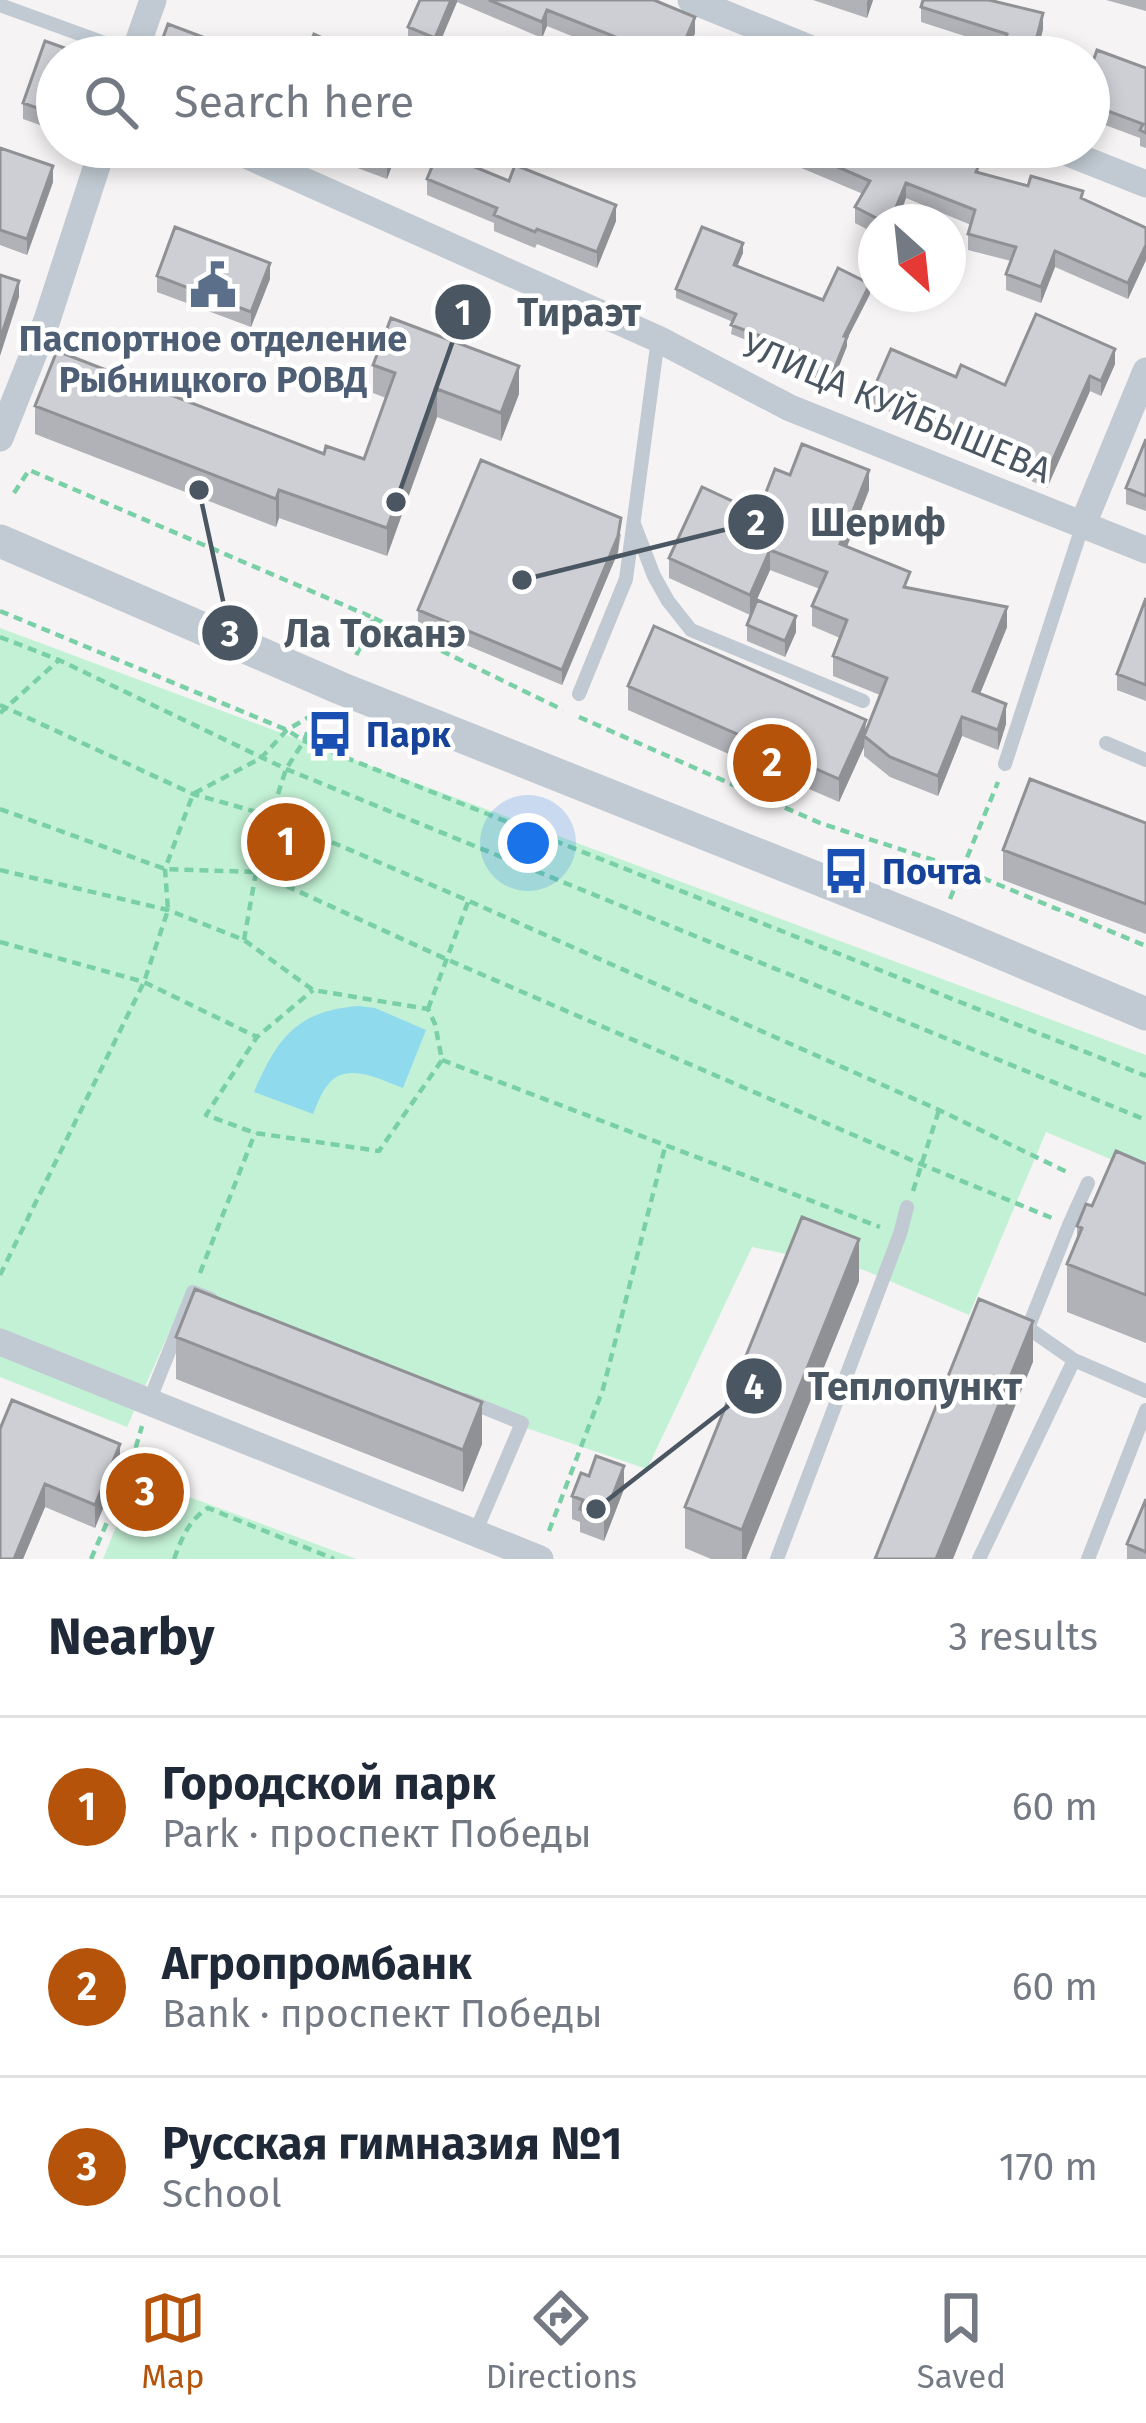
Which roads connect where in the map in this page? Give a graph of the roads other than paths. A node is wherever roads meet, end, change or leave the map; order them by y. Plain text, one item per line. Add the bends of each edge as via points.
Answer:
1 (153, 0) edge
2 (691, 0) edge
3 (0, 5) edge
4 (83, 36) edge
5 (141, 36) edge
6 (779, 36) edge
7 (96, 168) edge
8 (275, 168) edge
9 (1106, 168) edge
10 (1146, 184) edge
11 (658, 339) junction
12 (1146, 371) edge
13 (0, 438) edge
14 (632, 519) junction
15 (1083, 524) junction
16 (0, 541) edge
17 (1146, 550) edge
18 (579, 694) dead end
19 (862, 700) dead end
20 (1106, 743) dead end
21 (1146, 760) edge
22 (1005, 764) road end
23 (1146, 1014) edge
24 (1088, 1183) road end
25 (907, 1208) road end
26 (215, 1300) edge
27 (0, 1342) edge
28 (1074, 1360) junction
29 (1146, 1390) edge
30 (456, 1397) edge
31 (148, 1404) junction
32 (1146, 1410) edge
33 (475, 1533) junction
34 (539, 1559) edge
35 (777, 1559) edge
36 (979, 1559) edge
37 (1088, 1559) edge

1 - 5 street
2 - 6 street
3 - 4 lane
7 - 13 street
8 - 11 street, УЛИЦА КУЙБЫШЕВА
9 - 10 street
11 - 14 lane
11 - 15 street, УЛИЦА КУЙБЫШЕВА via 790,408
12 - 15 street
14 - 18 lane via 626,579
14 - 19 lane via 668,601 691,630
15 - 17 street, УЛИЦА КУЙБЫШЕВА
15 - 22 lane
16 - 23 street via 340,688
20 - 21 lane
24 - 28 lane via 1028,1328
25 - 35 lane
26 - 31 lane via 193,1292
27 - 31 street
28 - 29 lane
28 - 36 lane
30 - 33 lane via 522,1423
31 - 33 street
32 - 37 lane
33 - 34 street

